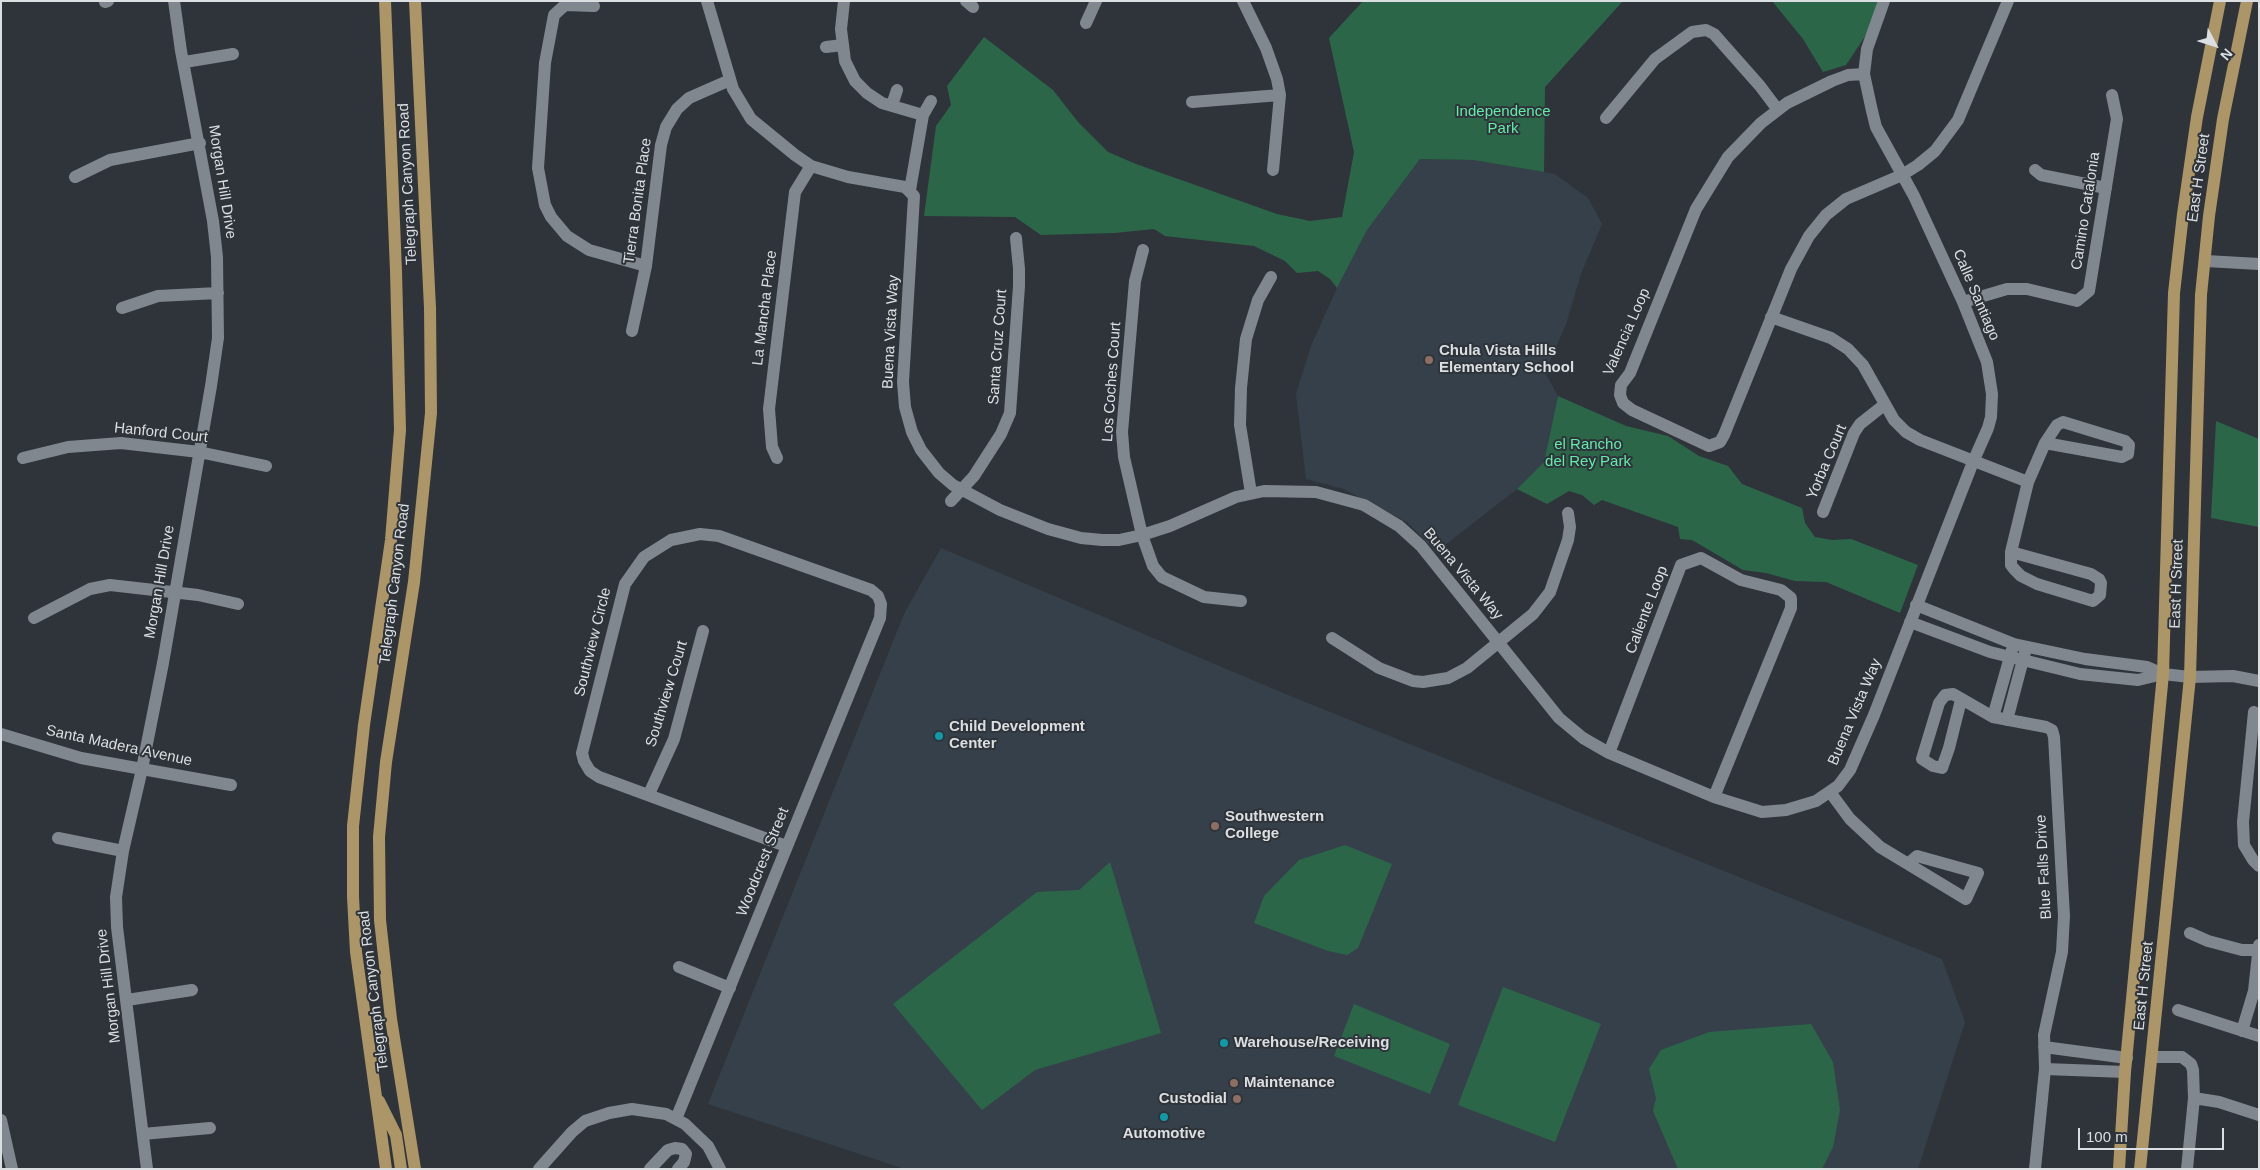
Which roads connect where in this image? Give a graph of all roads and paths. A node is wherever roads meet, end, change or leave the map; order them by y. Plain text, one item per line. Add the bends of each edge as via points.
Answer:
1 (174, 1) edge
2 (385, 1) edge
3 (415, 1) edge
4 (707, 1) edge
5 (844, 1) edge
6 (1096, 1) edge
7 (1244, 1) edge
8 (1884, 1) edge
9 (2008, 1) edge
10 (2220, 1) edge
11 (2247, 1) edge
12 (594, 6) dead end
13 (1086, 23) dead end
14 (843, 45) junction
15 (826, 47) dead end
16 (233, 54) dead end
17 (185, 62) junction
18 (1864, 74) junction
19 (730, 80) junction
20 (897, 90) dead end
21 (1280, 95) junction
22 (2112, 96) dead end
23 (931, 100) dead end
24 (1192, 102) dead end
25 (892, 105) junction
26 (1778, 110) junction
27 (923, 115) junction
28 (1606, 118) dead end
29 (200, 143) junction
30 (811, 166) junction
31 (1273, 170) dead end
32 (2035, 170) dead end
33 (1902, 175) junction
34 (75, 177) dead end
35 (2106, 188) junction
36 (910, 190) junction
37 (1016, 238) dead end
38 (1142, 250) dead end
39 (2206, 261) junction
40 (2259, 264) edge
41 (646, 266) junction
42 (1271, 277) dead end
43 (218, 293) junction
44 (1963, 302) junction
45 (122, 308) dead end
46 (1771, 317) junction
47 (632, 331) dead end
48 (1884, 405) junction
49 (2045, 443) junction
50 (199, 452) junction
51 (24, 458) dead end
52 (778, 458) dead end
53 (1973, 462) junction
54 (266, 466) dead end
55 (2028, 482) junction
56 (961, 490) junction
57 (1251, 493) junction
58 (951, 501) dead end
59 (1823, 512) dead end
60 (1568, 514) dead end
61 (1142, 535) junction
62 (2011, 552) junction
63 (175, 592) junction
64 (1241, 602) dead end
65 (238, 604) dead end
66 (1916, 605) junction
67 (34, 618) dead end
68 (880, 618) joint
69 (1910, 622) junction
70 (703, 630) dead end
71 (1332, 638) dead end
72 (1499, 642) junction
73 (2020, 645) junction
74 (2016, 659) junction
75 (2163, 674) junction
76 (2190, 677) junction
77 (2259, 681) edge
78 (1961, 700) junction
79 (2254, 712) dead end
80 (1993, 717) junction
81 (2007, 720) junction
82 (1, 734) edge
83 (2254, 751) edge
84 (1609, 753) junction
85 (142, 769) junction
86 (232, 785) dead end
87 (1830, 792) junction
88 (649, 794) junction
89 (1714, 797) junction
90 (58, 838) dead end
91 (786, 846) junction
92 (123, 851) junction
93 (1908, 864) junction
94 (2259, 866) edge
95 (2190, 932) dead end
96 (2258, 948) edge
97 (679, 967) dead end
98 (730, 988) junction
99 (192, 990) dead end
100 (127, 1000) junction
101 (2178, 1010) dead end
102 (2242, 1031) junction
103 (2259, 1036) edge
104 (2044, 1047) junction
105 (2153, 1057) junction
106 (2127, 1058) junction
107 (2045, 1069) junction
108 (2125, 1072) junction
109 (376, 1094) junction
110 (2194, 1098) junction
111 (2259, 1115) edge
112 (676, 1119) junction
113 (1, 1120) edge
114 (210, 1128) dead end
115 (143, 1134) junction
116 (2190, 1168) edge
117 (12, 1169) edge
118 (147, 1169) edge
119 (386, 1169) edge
120 (401, 1169) edge
121 (415, 1169) edge
122 (539, 1169) edge
123 (650, 1169) edge
124 (678, 1169) edge
125 (720, 1169) edge
126 (2035, 1169) edge
127 (2119, 1169) edge
128 (2140, 1169) edge

1 - 17 street, Morgan Hill Drive
2 - 109 main road, Telegraph Canyon Road via 400,430 391,540 364,725 353,835 356,952
3 - 121 main road, Telegraph Canyon Road via 430,308 431,413 414,582 386,762 380,846 380,920 391,1020
4 - 19 street
5 - 14 street
6 - 13 street
7 - 21 street via 1278,79
8 - 18 street, Calle Santiago via 1867,49
9 - 33 street, Valencia Loop via 1958,120 1935,151
10 - 75 main road, East H Street via 2196,117 2174,293
11 - 39 main road, East H Street via 2223,119
12 - 41 street via 565,5 554,16 545,63 538,168 551,217 567,236 589,250
14 - 15 street
14 - 25 street via 845,60 855,81 866,93
16 - 17 street
17 - 29 street, Morgan Hill Drive
18 - 26 street, Valencia Loop via 1832,81
18 - 33 street, Calle Santiago via 1876,127
19 - 30 street via 751,119
19 - 41 street, Tierra Bonita Place via 689,98 677,109 666,127 661,144
20 - 25 street
21 - 24 street
21 - 31 street
22 - 35 street, Camino Catalonia via 2117,119
23 - 27 street, Buena Vista Way
25 - 27 street
26 - 28 street via 1714,34 1706,30 1692,32 1655,58
26 - 46 street, Valencia Loop via 1728,157 1696,209 1630,373 1621,384 1623,403 1709,446 1720,442
27 - 36 street, Buena Vista Way
29 - 34 street via 110,160
29 - 43 street, Morgan Hill Drive via 217,257
30 - 36 street
30 - 52 street, La Mancha Place via 795,192 769,411 772,448
32 - 35 street via 2041,175
33 - 44 street, Calle Santiago
33 - 46 street, Valencia Loop via 1857,193 1836,206 1822,220 1799,255
35 - 44 street, Camino Catalonia via 2089,291 2078,300 2027,289 2007,289
36 - 56 street, Buena Vista Way via 915,202 907,293 905,407 912,432 926,457 939,473
37 - 56 street, Santa Cruz Court via 1020,269 1010,412 1001,434
38 - 61 street, Los Coches Court via 1135,281 1122,432 1124,457
39 - 40 street
39 - 76 main road, East H Street via 2201,305
41 - 47 street, Tierra Bonita Place
42 - 57 street via 1258,300 1246,339 1241,388 1240,425
43 - 45 street via 158,296
43 - 50 street, Morgan Hill Drive via 218,338
44 - 53 street, Calle Santiago via 1987,362 1992,394 1988,428
46 - 48 street via 1831,338 1848,350 1862,365
48 - 53 street via 1897,423 1920,440
48 - 59 street, Yorba Court via 1854,433
49 - 49 street via 2122,457 2129,450 2125,441 2063,422 2057,425
49 - 55 street
50 - 51 street, Hanford Court via 121,442 68,447
50 - 54 street, Hanford Court
50 - 63 street, Morgan Hill Drive
53 - 55 street
53 - 66 street, Calle Santiago
55 - 62 street
56 - 58 street, Santa Cruz Court
56 - 61 street, Buena Vista Way via 1000,510 1082,538 1119,540
57 - 61 street, Buena Vista Way
57 - 72 street, Buena Vista Way via 1316,492 1364,505 1399,526 1421,546
60 - 72 street via 1568,540 1550,592 1533,614
61 - 64 street, Los Coches Court via 1153,566 1162,577 1204,597
62 - 62 street via 2011,565 2021,576 2037,584 2093,601 2100,595 2099,579 2091,574
63 - 65 street
63 - 67 street via 110,585 90,589
63 - 85 street, Morgan Hill Drive
66 - 69 street, Buena Vista Way
66 - 73 street
68 - 88 street, Southview Circle via 881,604 871,590 719,536 680,537 652,550 636,565 625,584 582,753 586,766 594,774
68 - 91 street, Woodcrest Street
69 - 74 street
69 - 87 street, Buena Vista Way via 1855,762
70 - 88 street, Southview Court via 674,739
71 - 72 street via 1379,668 1423,682 1448,678 1467,668
72 - 84 street, Buena Vista Way via 1559,718 1583,738
73 - 74 street
73 - 75 street via 2085,659 2147,667
74 - 75 street via 2080,674 2138,680
74 - 80 street
74 - 81 street
75 - 76 street
75 - 106 main road, East H Street
76 - 77 street via 2233,676
76 - 105 main road, East H Street
78 - 78 street via 1942,768 1933,766 1922,759 1939,703 1954,694
78 - 80 street, Blue Falls Drive
79 - 83 street
80 - 81 street, Blue Falls Drive
81 - 104 street, Blue Falls Drive via 2046,727 2052,730 2054,738 2064,916 2062,952
82 - 85 street, Santa Madera Avenue via 81,758
83 - 94 street via 2243,822 2244,845
84 - 89 street, Buena Vista Way
84 - 89 street, Caliente Loop via 1681,565 1701,558 1741,580 1781,590 1790,598 1791,608
85 - 86 street, Santa Madera Avenue
85 - 92 street, Morgan Hill Drive
87 - 89 street, Buena Vista Way via 1808,804 1762,812
87 - 93 street via 1865,834
88 - 91 street, Southview Circle
90 - 92 street
91 - 98 street, Woodcrest Street
92 - 100 street, Morgan Hill Drive via 116,897
93 - 93 street via 1917,856 1978,873 1966,899
95 - 96 street via 2208,941 2242,950
96 - 102 street via 2254,991
97 - 98 street
98 - 112 street, Woodcrest Street
99 - 100 street
100 - 115 street, Morgan Hill Drive
101 - 102 street
102 - 103 street
104 - 106 street
104 - 107 street, Blue Falls Drive
105 - 110 street via 2182,1057 2191,1064
105 - 128 main road, East H Street
106 - 108 main road, East H Street
107 - 108 street
107 - 126 street, Blue Falls Drive
108 - 127 main road, East H Street
109 - 119 main road, Telegraph Canyon Road
109 - 120 main road via 396,1135
110 - 111 street
110 - 116 street
112 - 122 street via 655,1111 632,1109 585,1121
112 - 125 street via 702,1138
113 - 117 street
114 - 115 street
115 - 118 street, Morgan Hill Drive
123 - 124 street via 668,1150 675,1148 686,1154

